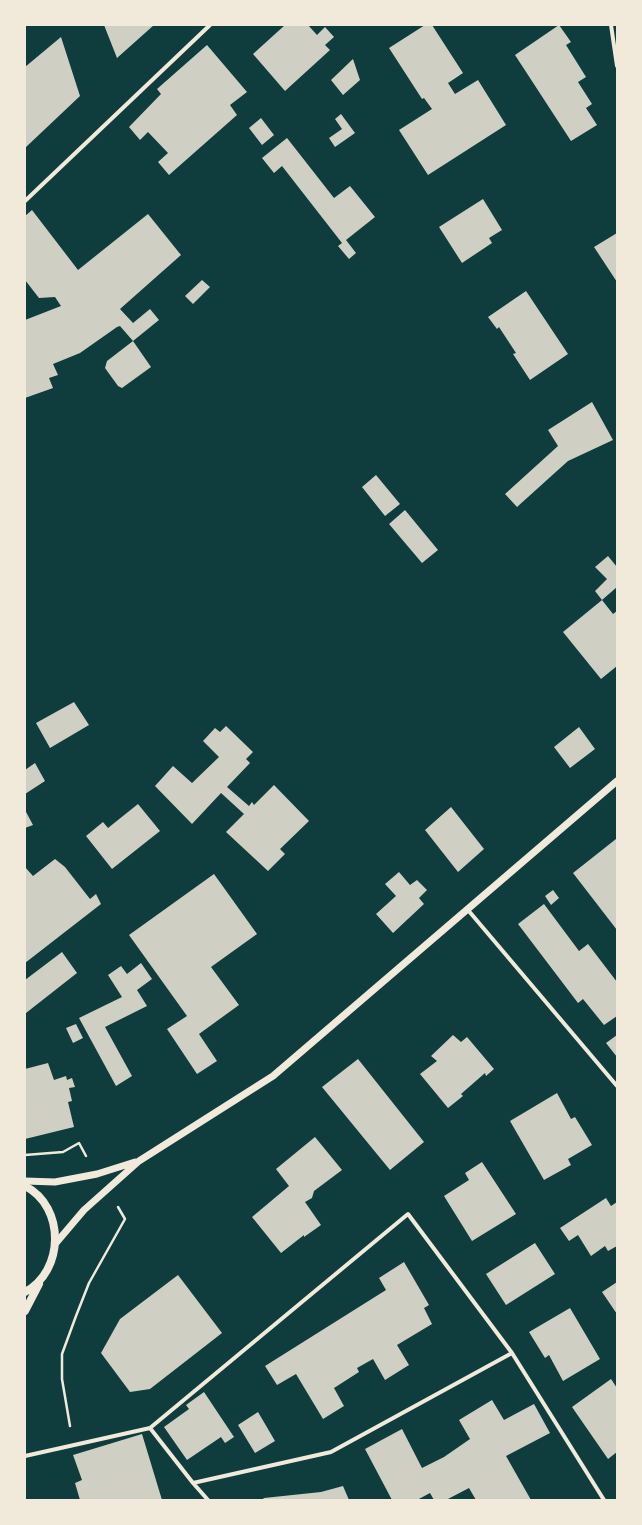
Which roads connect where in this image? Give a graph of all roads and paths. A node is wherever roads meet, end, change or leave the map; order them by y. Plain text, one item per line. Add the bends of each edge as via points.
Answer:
1 (210, 25) edge
2 (611, 25) edge
3 (617, 66) edge
4 (25, 201) edge
5 (617, 781) edge
6 (468, 910) junction
7 (617, 1086) edge
8 (78, 1143) dead end
9 (25, 1155) edge
10 (139, 1161) junction
11 (25, 1181) edge
12 (25, 1186) edge
13 (125, 1218) dead end
14 (56, 1244) junction
15 (42, 1278) junction
16 (25, 1292) edge
17 (25, 1311) edge
18 (512, 1353) junction
19 (150, 1428) junction
20 (74, 1446) junction
21 (25, 1456) edge
22 (193, 1483) junction
23 (208, 1500) edge
24 (604, 1500) edge

1 - 4 street
2 - 3 street
5 - 6 street
6 - 7 street
6 - 10 street via 273,1076
8 - 9 path via 63,1152
10 - 11 street via 97,1174 55,1182
10 - 14 street via 84,1210
12 - 14 main road via 40,1199 49,1212
13 - 20 path via 89,1283 62,1354 62,1379
14 - 15 main road via 54,1256
15 - 16 main road via 31,1290
15 - 17 main road
18 - 19 street via 408,1214
18 - 22 street via 331,1452
18 - 24 street
19 - 20 street
19 - 22 street
20 - 21 street
22 - 23 street

